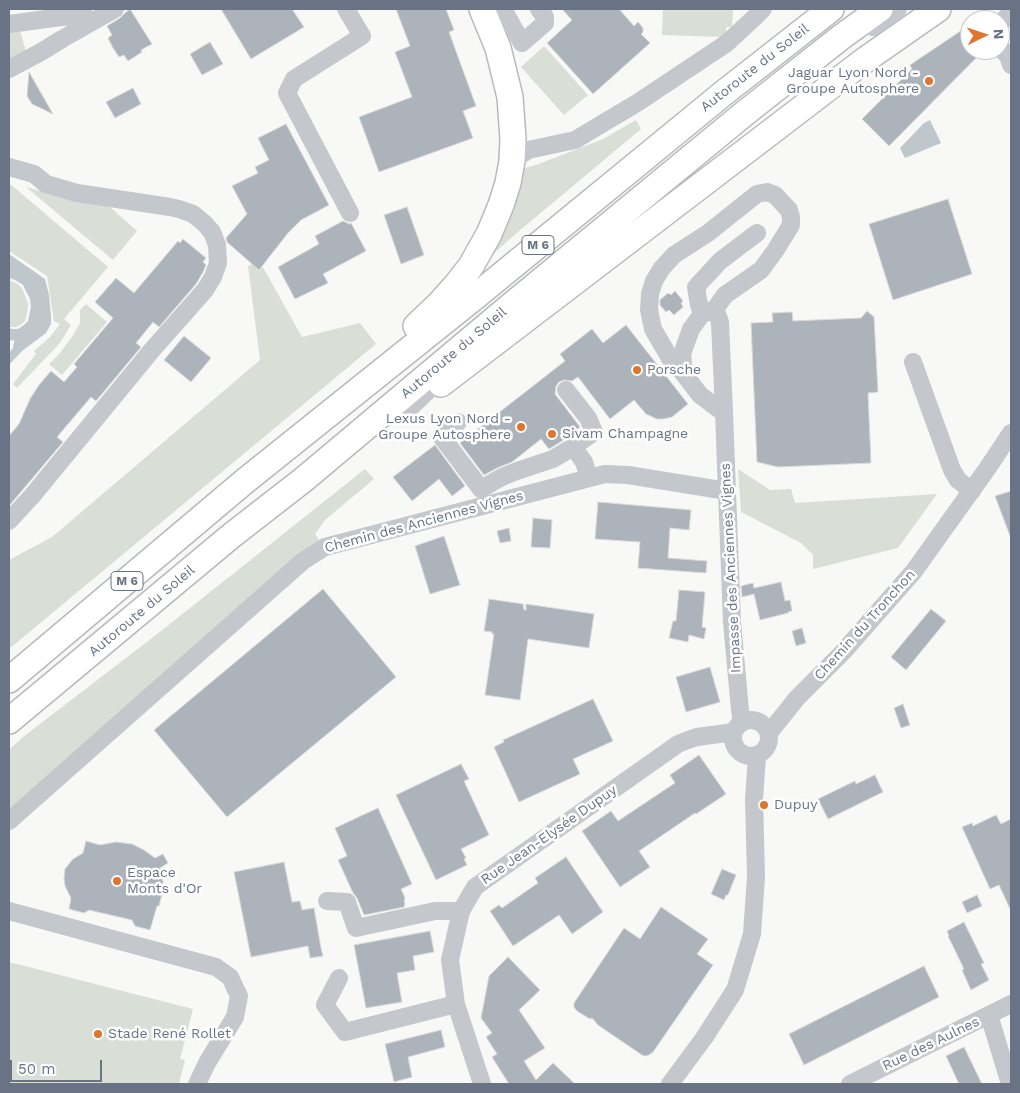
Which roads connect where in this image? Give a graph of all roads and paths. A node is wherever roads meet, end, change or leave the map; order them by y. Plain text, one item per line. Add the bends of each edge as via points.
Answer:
1 (115, 9) edge
2 (346, 9) edge
3 (482, 9) edge
4 (503, 9) edge
5 (539, 9) edge
6 (762, 9) edge
7 (831, 9) edge
8 (880, 9) edge
9 (898, 9) edge
10 (938, 9) edge
11 (87, 11) edge
12 (12, 24) edge
13 (62, 39) junction
14 (9, 69) edge
15 (512, 161) junction
16 (9, 167) edge
17 (350, 213) dead end
18 (756, 233) dead end
19 (709, 312) junction
20 (913, 362) dead end
21 (684, 374) junction
22 (566, 390) dead end
23 (411, 407) junction
24 (724, 413) junction
25 (458, 422) dead end
26 (1011, 433) edge
27 (573, 447) junction
28 (589, 478) junction
29 (304, 480) junction
30 (245, 481) junction
31 (727, 491) junction
32 (972, 491) junction
33 (485, 496) junction
34 (9, 521) edge
35 (9, 680) edge
36 (9, 721) edge
37 (766, 728) junction
38 (736, 732) junction
39 (751, 756) junction
40 (9, 821) edge
41 (327, 901) dead end
42 (9, 911) edge
43 (461, 912) junction
44 (339, 978) dead end
45 (456, 1004) junction
46 (1011, 1004) edge
47 (989, 1015) junction
48 (197, 1084) edge
49 (482, 1084) edge
50 (670, 1084) edge
51 (850, 1084) edge
52 (1010, 1084) edge

1 - 13 street
2 - 17 street via 362,36 294,79 287,93
3 - 15 highway via 498,48 510,97
4 - 5 street via 522,43 545,23 546,17
6 - 15 street via 727,43 629,108 574,140 528,150
7 - 30 highway, Autoroute du Soleil / M 6
8 - 29 highway, Autoroute du Soleil / M 6 via 745,113
9 - 23 street via 657,198 456,364
10 - 23 highway via 865,60
11 - 12 street
11 - 13 street
12 - 13 street via 48,27
13 - 14 street
15 - 30 highway via 502,205 490,234 457,284 413,329 288,438
16 - 34 street via 34,174 46,184 77,192 170,207 193,214 212,232 218,263 205,290
18 - 19 street, Impasse des Anciennes Vignes via 720,261 696,287 699,305
19 - 21 street via 691,329 682,354
19 - 21 street via 760,270 791,224 789,210 775,195 767,192 757,194 674,255 654,281 649,310 652,329
19 - 24 street, Impasse des Anciennes Vignes via 720,322
20 - 32 street via 952,470 958,480
21 - 24 street via 700,396
22 - 27 street via 588,418 594,432
23 - 29 highway
24 - 31 street, Impasse des Anciennes Vignes
25 - 33 street via 441,436
26 - 32 street, Chemin du Tronchon
27 - 28 street via 584,462
27 - 33 street via 553,459 510,474
28 - 31 street, Chemin des Anciennes Vignes via 605,474 628,475
28 - 33 street, Chemin des Anciennes Vignes
29 - 36 highway, Autoroute du Soleil / M 6
30 - 35 highway, Autoroute du Soleil / M 6
31 - 38 street, Impasse des Anciennes Vignes via 732,622 740,710
32 - 37 street, Chemin du Tronchon via 888,602
33 - 40 street, Chemin des Anciennes Vignes via 325,547 303,561
37 - 38 street via 753,719
37 - 39 street via 770,741 766,749
38 - 39 street via 736,749
38 - 43 street, Rue Jean-Elysée Dupuy via 697,737 678,744 475,887
39 - 50 street via 756,877 752,934 735,990
41 - 43 street via 348,902 356,928 435,911
42 - 48 street via 216,967 230,977 239,996 236,1016
43 - 45 street, Rue Jean-Elysée Dupuy via 450,960
44 - 45 street via 325,1005 345,1032
45 - 49 street, Rue Jean-Elysée Dupuy
46 - 47 street, Rue des Aulnes
47 - 51 street, Rue des Aulnes
47 - 52 street

